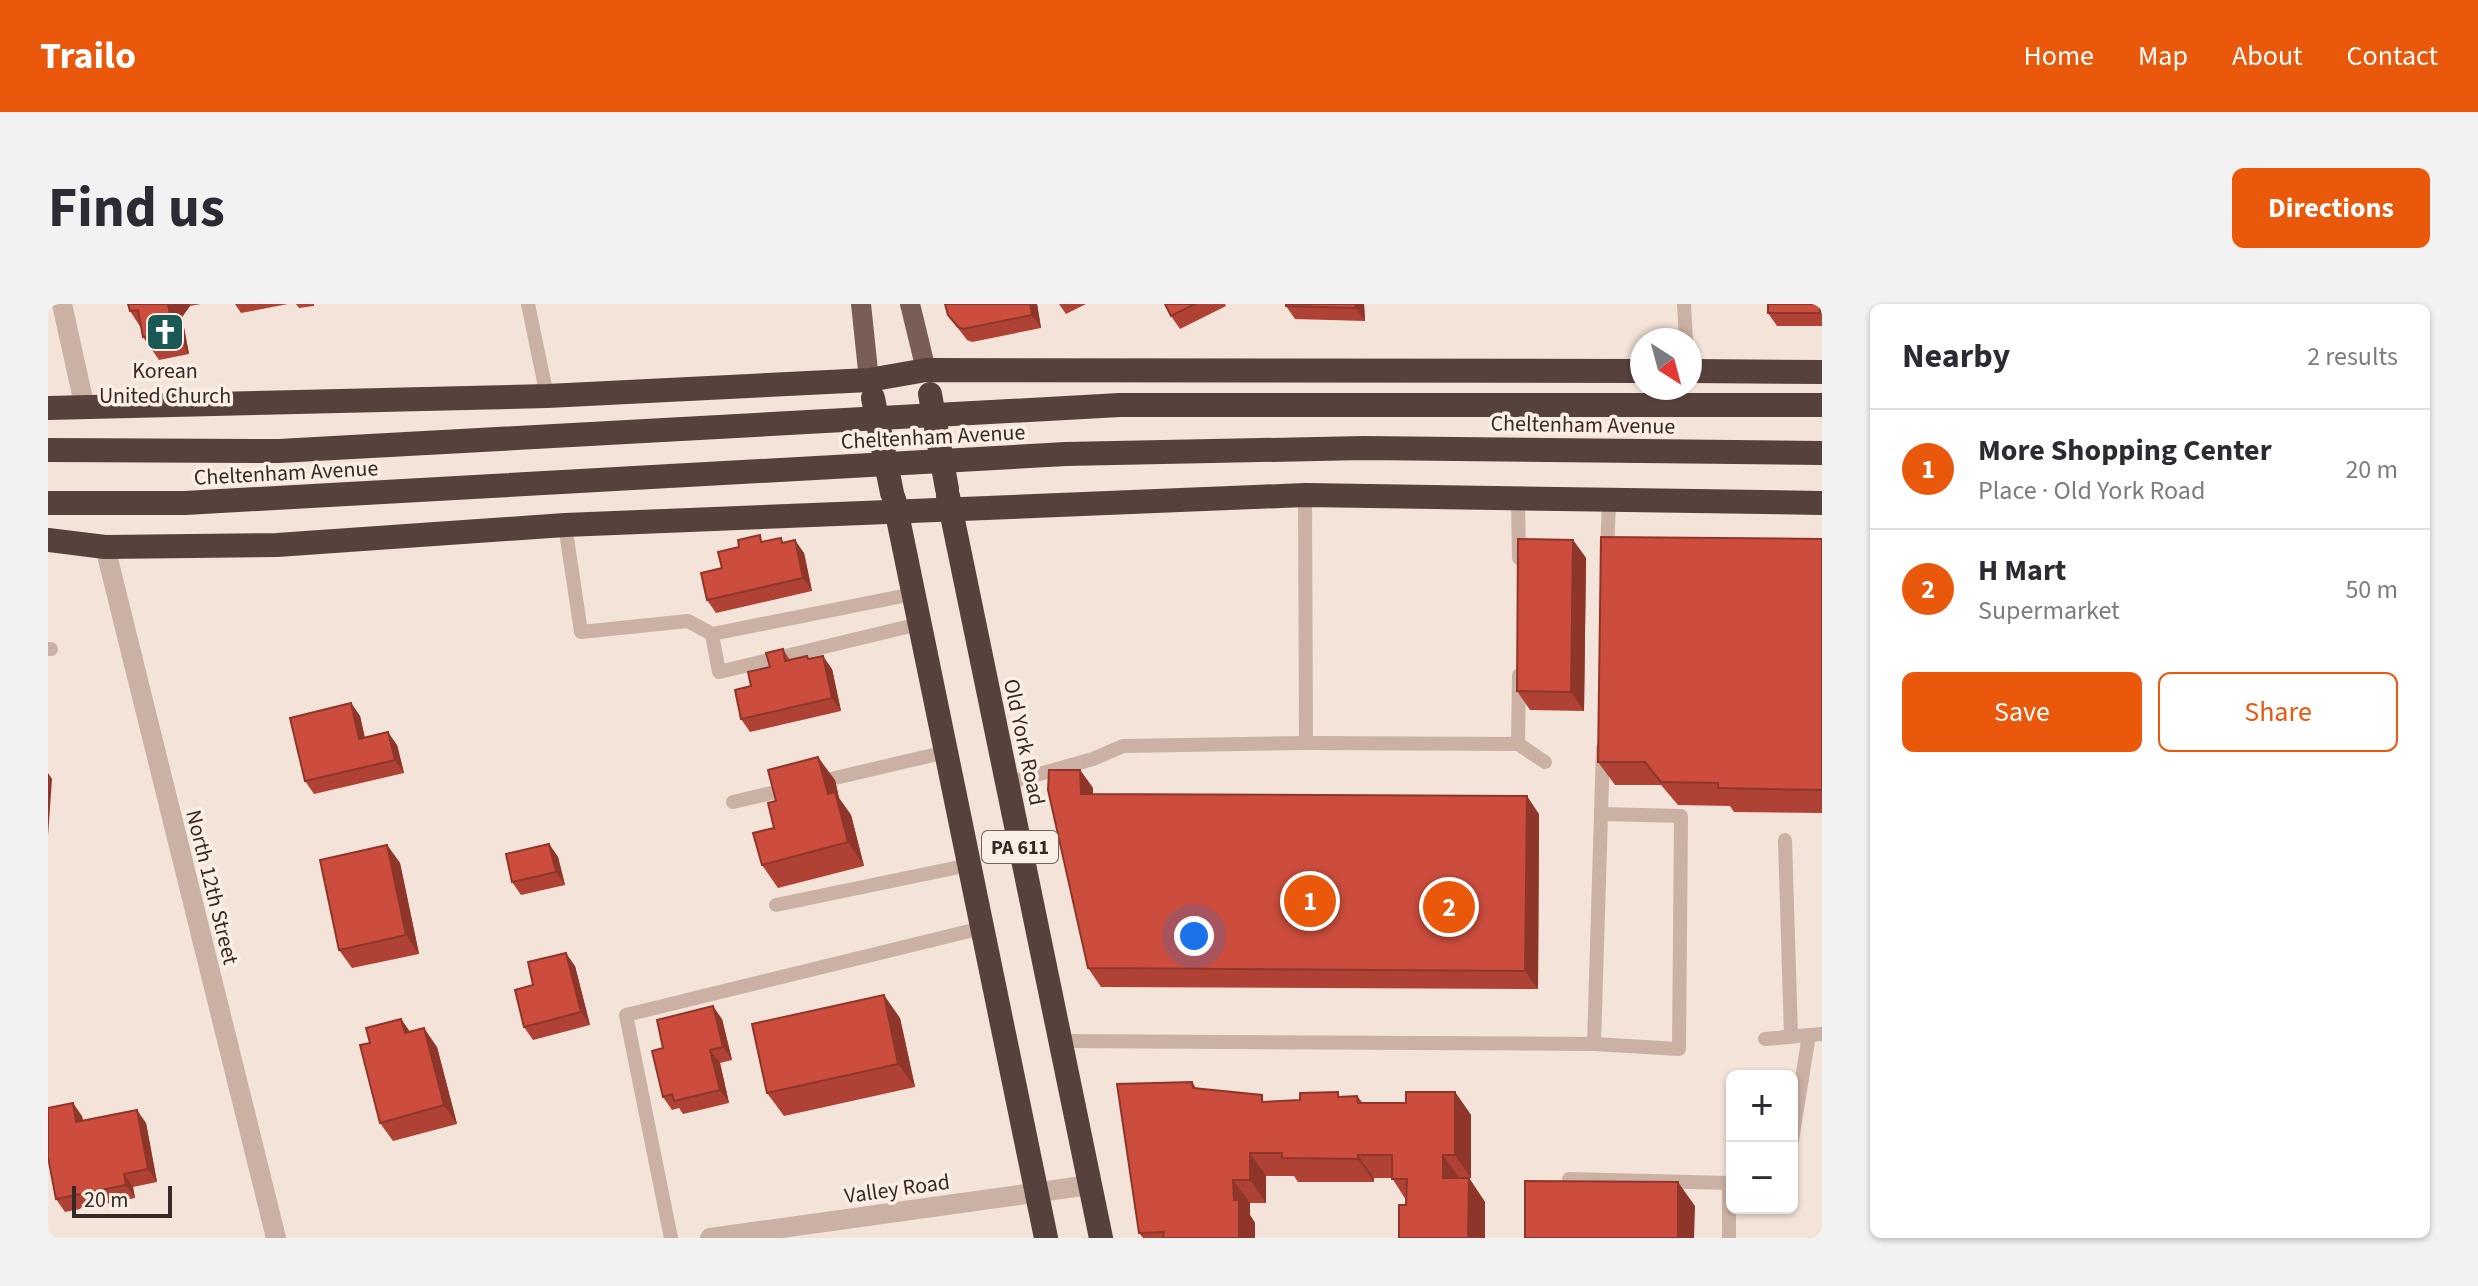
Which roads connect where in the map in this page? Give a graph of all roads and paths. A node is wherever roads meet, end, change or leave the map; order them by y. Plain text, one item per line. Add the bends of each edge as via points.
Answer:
1 (62, 304) edge
2 (528, 304) edge
3 (861, 304) edge
4 (910, 304) edge
5 (1684, 304) edge
6 (1685, 328) edge
7 (926, 370) junction
8 (1630, 371) edge
9 (1702, 371) edge
10 (1822, 372) edge
11 (871, 389) junction
12 (547, 396) junction
13 (1822, 405) edge
14 (48, 408) edge
15 (85, 408) junction
16 (48, 450) edge
17 (1822, 453) edge
18 (1305, 495) junction
19 (949, 499) junction
20 (1518, 499) junction
21 (1609, 500) junction
22 (48, 503) edge
23 (894, 503) junction
24 (1822, 503) edge
25 (565, 525) junction
26 (48, 540) edge
27 (105, 547) junction
28 (1607, 567) edge
29 (1519, 569) edge
30 (913, 594) junction
31 (919, 624) junction
32 (712, 634) junction
33 (1519, 657) edge
34 (1603, 737) edge
35 (1306, 743) junction
36 (1518, 744) junction
37 (946, 752) junction
38 (1545, 762) dead end
39 (1007, 783) junction
40 (733, 802) dead end
41 (1601, 814) junction
42 (1785, 840) dead end
43 (969, 865) junction
44 (776, 905) dead end
45 (982, 928) junction
46 (1816, 1035) edge
47 (1791, 1036) junction
48 (1765, 1039) dead end
49 (1060, 1041) junction
50 (1594, 1044) junction
51 (1798, 1114) edge
52 (1569, 1179) edge
53 (1726, 1182) edge
54 (1090, 1185) junction
55 (1037, 1193) junction
56 (1729, 1214) edge
57 (276, 1238) edge
58 (671, 1238) edge
59 (710, 1238) edge
60 (1046, 1238) edge
61 (1101, 1238) edge
62 (1729, 1238) edge

1 - 15 street
2 - 12 lane
3 - 11 main road, PA 611
4 - 7 main road, Old York Road / PA 611
5 - 6 lane
7 - 8 highway
7 - 11 highway
7 - 19 highway, Old York Road / PA 611, bridge
9 - 10 highway
11 - 12 highway
11 - 23 highway, PA 611, bridge
12 - 15 highway
13 - 16 highway, Cheltenham Avenue via 1120,405 279,451
14 - 15 highway
17 - 22 highway, Cheltenham Avenue via 1364,448 1066,454 185,503
18 - 19 highway
18 - 20 highway
18 - 35 lane
19 - 23 highway
19 - 39 highway, Old York Road / PA 611
20 - 21 highway
20 - 29 lane
21 - 24 highway
21 - 28 lane
23 - 25 highway
23 - 30 highway, PA 611
25 - 27 highway via 277,545
25 - 32 lane via 581,632 688,621
26 - 27 highway
27 - 57 street, North 12th Street
30 - 31 highway, PA 611
30 - 32 lane
31 - 32 lane via 719,672
31 - 37 highway, PA 611
33 - 36 lane
34 - 41 lane
35 - 36 lane
35 - 39 lane via 1123,746
36 - 38 lane
37 - 40 lane
37 - 43 highway, PA 611
39 - 49 highway, Old York Road / PA 611
41 - 50 lane
41 - 50 lane via 1681,816 1679,1049
42 - 47 lane
43 - 44 lane
43 - 45 highway, PA 611
45 - 55 highway, PA 611
45 - 58 lane via 626,1015
46 - 47 lane
46 - 51 lane
47 - 48 lane
49 - 50 lane
49 - 54 highway, Old York Road / PA 611
52 - 53 lane
54 - 55 street, Valley Road
54 - 61 highway, Old York Road / PA 611
55 - 59 street, Valley Road
55 - 60 highway, PA 611
56 - 62 lane

